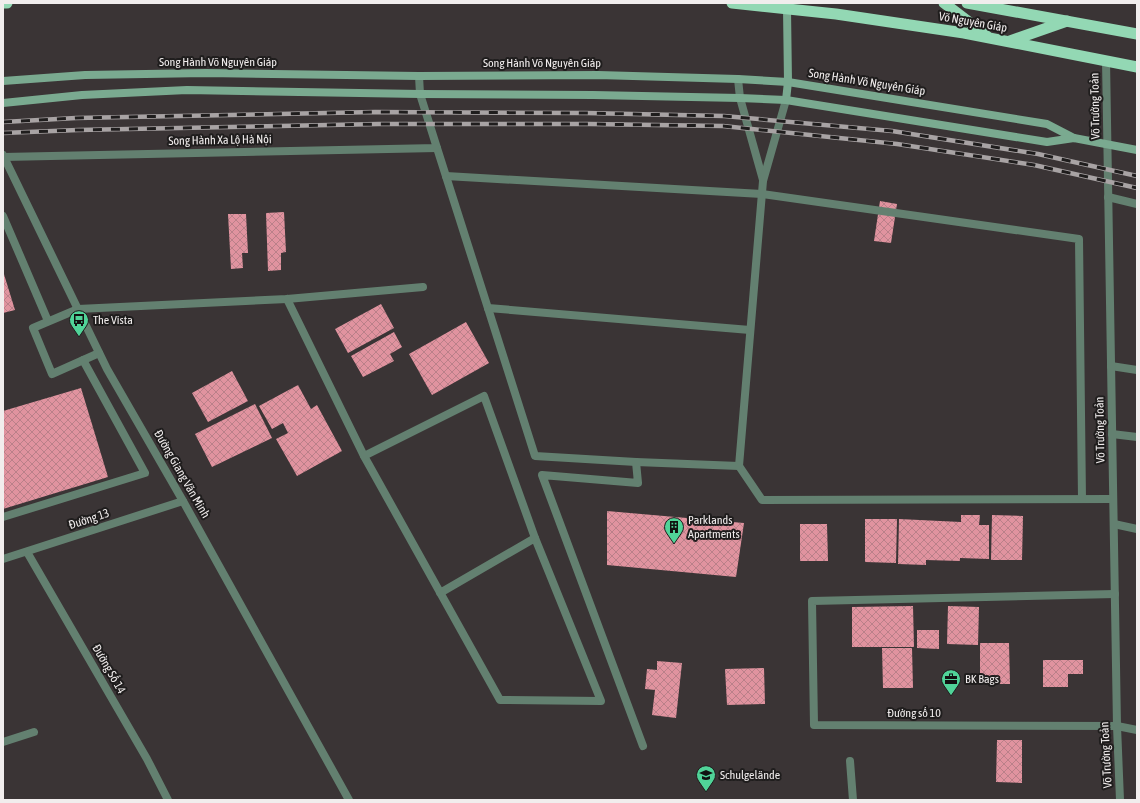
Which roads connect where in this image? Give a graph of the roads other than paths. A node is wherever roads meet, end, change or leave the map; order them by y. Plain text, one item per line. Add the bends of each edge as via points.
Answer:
1 (3, 3) edge
2 (7, 3) edge
3 (732, 3) edge
4 (944, 3) edge
5 (967, 3) edge
6 (787, 9) junction
7 (1068, 21) junction
8 (1137, 34) edge
9 (988, 36) junction
10 (1009, 41) junction
11 (1106, 60) junction
12 (1137, 67) edge
13 (419, 76) junction
14 (738, 79) junction
15 (3, 81) edge
16 (788, 82) junction
17 (420, 94) junction
18 (740, 98) junction
19 (786, 100) junction
20 (3, 103) edge
21 (1074, 138) junction
22 (1107, 144) junction
23 (437, 148) junction
24 (1137, 150) edge
25 (3, 156) edge
26 (446, 176) junction
27 (763, 181) junction
28 (762, 194) junction
29 (1108, 197) junction
30 (1137, 204) edge
31 (3, 216) edge
32 (423, 287) dead end
33 (287, 299) junction
34 (488, 308) junction
35 (78, 309) junction
36 (48, 321) junction
37 (750, 330) junction
38 (99, 353) junction
39 (82, 360) junction
40 (1111, 366) junction
41 (1137, 370) edge
42 (1112, 434) junction
43 (1137, 437) edge
44 (364, 456) junction
45 (636, 462) junction
46 (739, 466) junction
47 (1082, 499) junction
48 (1113, 499) junction
49 (183, 501) junction
50 (3, 517) edge
51 (1114, 524) junction
52 (1137, 529) edge
53 (535, 538) junction
54 (27, 552) junction
55 (3, 559) edge
56 (440, 593) junction
57 (1114, 594) junction
58 (1117, 726) junction
59 (1137, 730) edge
60 (34, 732) dead end
61 (3, 742) edge
62 (643, 746) dead end
63 (850, 761) dead end
64 (168, 800) edge
65 (349, 800) edge
66 (853, 800) edge
67 (1120, 800) edge

1 - 2 highway
3 - 6 highway, Võ Nguyên Giáp
4 - 9 highway
5 - 7 highway, Võ Nguyên Giáp
6 - 9 highway, Võ Nguyên Giáp
6 - 16 main road
7 - 8 highway, Võ Nguyên Giáp
7 - 10 highway
9 - 10 highway, Võ Nguyên Giáp
10 - 11 highway, Võ Nguyên Giáp
11 - 12 highway, Võ Nguyên Giáp
11 - 22 street, Võ Trường Toản
13 - 14 main road, Song Hành Võ Nguyên Giáp via 598,74
13 - 15 main road, Song Hành Võ Nguyên Giáp via 100,74
13 - 17 street
14 - 16 main road, Song Hành Võ Nguyên Giáp
14 - 18 street
16 - 19 main road
16 - 21 main road, Song Hành Võ Nguyên Giáp via 1047,124
17 - 18 main road, Song Hành Võ Nguyên Giáp
17 - 20 main road, Song Hành Võ Nguyên Giáp via 187,90 82,95
17 - 23 street
18 - 19 main road, Song Hành Võ Nguyên Giáp
18 - 27 street
19 - 21 main road, Song Hành Võ Nguyên Giáp via 1047,142
19 - 27 street
21 - 22 main road, Song Hành Võ Nguyên Giáp
22 - 24 main road, Song Hành Võ Nguyên Giáp
22 - 29 street, Võ Trường Toản
23 - 25 street, Song Hành Xa Lộ Hà Nội
23 - 26 street
25 - 35 street, Đường Giang Văn Minh
26 - 28 street
26 - 34 street
27 - 28 street
28 - 37 street
28 - 47 street via 1079,239
29 - 30 street
29 - 40 street, Võ Trường Toản
31 - 36 street
32 - 33 street
33 - 35 street
33 - 44 street
34 - 37 street
34 - 45 street via 535,456
35 - 36 street
35 - 38 street, Đường Giang Văn Minh
36 - 39 street via 33,328 52,374
37 - 46 street
38 - 39 street
38 - 49 street, Đường Giang Văn Minh
39 - 50 street via 145,473
40 - 41 street
40 - 42 street, Võ Trường Toản
42 - 43 street
42 - 48 street, Võ Trường Toản
44 - 53 street via 484,396
44 - 56 street
45 - 46 street
45 - 62 street via 638,482 542,475
46 - 47 street via 762,500
47 - 48 street
48 - 51 street, Võ Trường Toản
49 - 54 street, Đường 13
49 - 65 street, Đường Giang Văn Minh
51 - 52 street
51 - 57 street, Võ Trường Toản
53 - 56 street
53 - 56 street via 601,701 500,700
54 - 55 street, Đường 13
54 - 64 street, Đường Số 14 via 147,758
57 - 58 street, Võ Trường Toản
57 - 58 street, Đường số 10 via 812,601 814,725
58 - 59 street, Đường số 10
58 - 67 street, Võ Trường Toản
60 - 61 street
63 - 66 street

